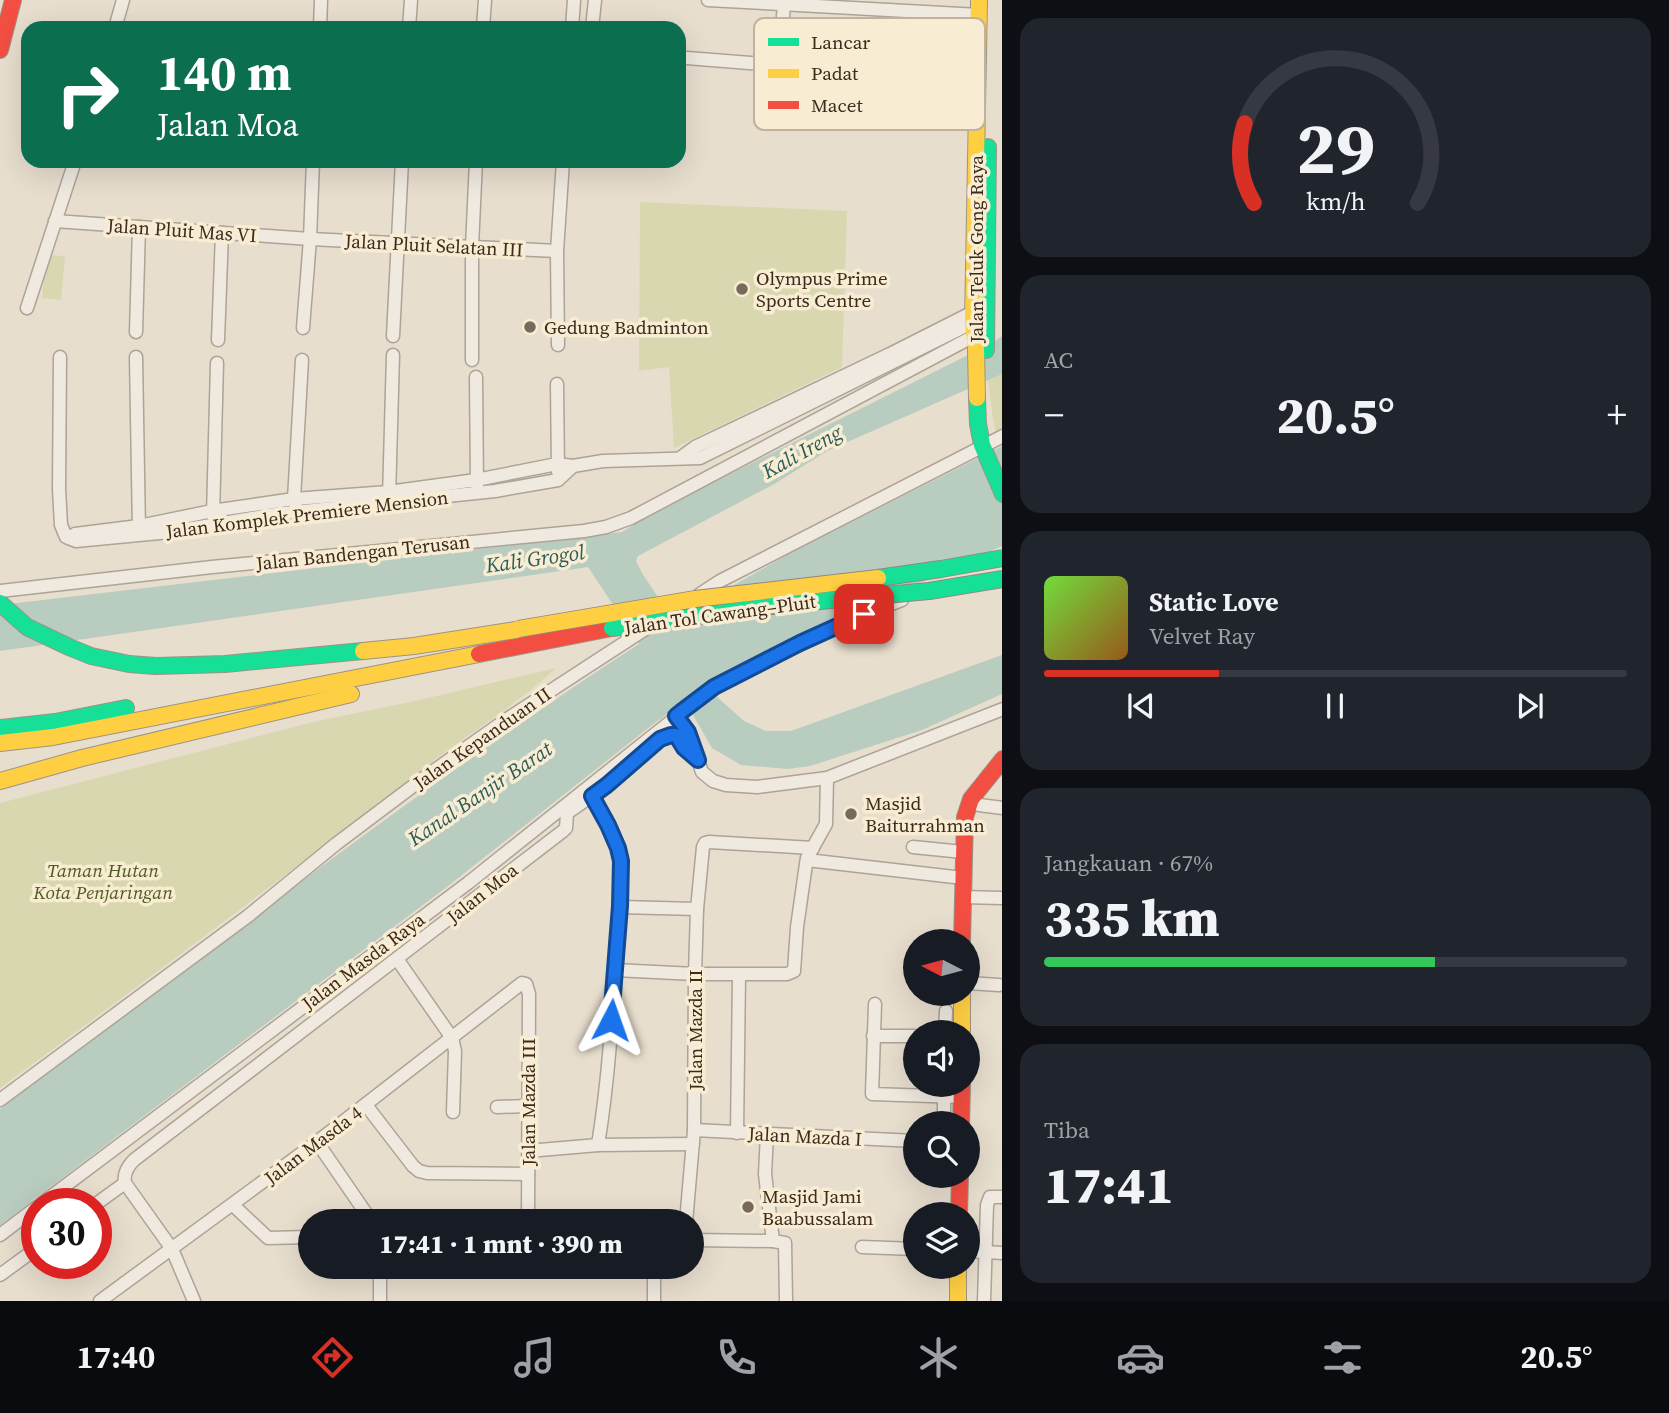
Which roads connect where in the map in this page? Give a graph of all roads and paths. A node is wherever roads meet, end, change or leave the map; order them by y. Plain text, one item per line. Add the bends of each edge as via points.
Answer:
1 (13, 0) edge
2 (122, 0) edge
3 (321, 0) edge
4 (411, 0) edge
5 (485, 0) edge
6 (574, 0) edge
7 (595, 0) edge
8 (708, 0) edge
9 (847, 0) edge
10 (784, 4) junction
11 (981, 5) edge
12 (783, 18) edge
13 (116, 21) edge
14 (320, 21) edge
15 (410, 21) edge
16 (484, 21) edge
17 (572, 21) edge
18 (593, 21) edge
19 (0, 50) edge
20 (687, 58) dead end
21 (754, 64) edge
22 (982, 130) edge
23 (73, 168) edge
24 (313, 168) edge
25 (402, 168) edge
26 (477, 168) edge
27 (563, 168) edge
28 (55, 221) junction
29 (139, 227) junction
30 (222, 233) junction
31 (310, 239) junction
32 (398, 243) junction
33 (472, 247) junction
34 (557, 251) junction
35 (27, 308) dead end
36 (1002, 324) edge
37 (980, 327) junction
38 (303, 328) dead end
39 (136, 332) dead end
40 (393, 336) dead end
41 (218, 340) dead end
42 (558, 345) dead end
43 (393, 355) dead end
44 (60, 357) dead end
45 (136, 357) dead end
46 (302, 360) dead end
47 (472, 360) dead end
48 (217, 363) dead end
49 (476, 377) dead end
50 (557, 384) dead end
51 (991, 444) edge
52 (558, 464) junction
53 (573, 466) junction
54 (1002, 470) edge
55 (558, 480) junction
56 (477, 486) junction
57 (1002, 494) edge
58 (389, 497) junction
59 (296, 506) junction
60 (212, 511) junction
61 (214, 526) junction
62 (139, 531) junction
63 (1002, 558) edge
64 (1002, 566) edge
65 (1002, 577) edge
66 (950, 582) junction
67 (0, 591) edge
68 (0, 604) edge
69 (517, 629) junction
70 (440, 663) junction
71 (1002, 709) edge
72 (678, 714) junction
73 (0, 727) edge
74 (0, 743) edge
75 (1002, 759) edge
76 (698, 760) junction
77 (827, 778) junction
78 (0, 781) edge
79 (592, 796) junction
80 (971, 799) junction
81 (1002, 808) edge
82 (913, 847) dead end
83 (963, 852) junction
84 (810, 854) junction
85 (963, 878) junction
86 (962, 897) junction
87 (1002, 898) edge
88 (620, 906) junction
89 (697, 909) junction
90 (962, 929) edge
91 (397, 959) junction
92 (615, 970) junction
93 (695, 974) junction
94 (739, 975) junction
95 (526, 984) joint
96 (980, 984) edge
97 (999, 985) dead end
98 (875, 1004) dead end
99 (946, 1011) dead end
100 (946, 1020) edge
101 (873, 1036) junction
102 (903, 1036) edge
103 (452, 1038) junction
104 (903, 1093) edge
105 (0, 1100) edge
106 (366, 1105) junction
107 (528, 1106) junction
108 (497, 1107) dead end
109 (453, 1112) dead end
110 (694, 1130) junction
111 (737, 1133) junction
112 (767, 1134) junction
113 (903, 1140) edge
114 (317, 1142) junction
115 (693, 1144) junction
116 (598, 1145) junction
117 (528, 1151) junction
118 (528, 1174) junction
119 (125, 1183) junction
120 (63, 1188) edge
121 (112, 1192) edge
122 (1002, 1197) edge
123 (233, 1205) junction
124 (363, 1209) edge
125 (528, 1209) edge
126 (687, 1209) edge
127 (21, 1219) edge
128 (0, 1235) edge
129 (298, 1237) edge
130 (704, 1240) edge
131 (779, 1242) junction
132 (862, 1247) dead end
133 (172, 1249) junction
134 (903, 1249) edge
135 (980, 1252) edge
136 (987, 1252) junction
137 (1002, 1253) edge
138 (21, 1260) edge
139 (0, 1275) edge
140 (380, 1279) edge
141 (654, 1279) edge
142 (958, 1279) edge
143 (958, 1298) edge
144 (107, 1299) edge
145 (194, 1301) edge
146 (380, 1301) edge
147 (654, 1301) edge
148 (786, 1301) edge
149 (984, 1301) edge

1 - 19 main road
2 - 13 street
3 - 14 street
4 - 15 street
5 - 16 street
6 - 17 street
7 - 18 street
8 - 10 street
9 - 11 street
10 - 11 street
10 - 12 street
20 - 21 street
22 - 37 main road, Jalan Teluk Gong Raya
23 - 28 street
24 - 31 street
25 - 32 street
26 - 33 street
27 - 34 street
28 - 29 street, Jalan Pluit Mas VI
28 - 35 street
29 - 30 street, Jalan Pluit Mas VI
29 - 39 street
30 - 31 street, Jalan Pluit Mas VI
30 - 41 street
31 - 32 street, Jalan Pluit Selatan III
31 - 38 street
32 - 33 street, Jalan Pluit Selatan III
32 - 40 street
33 - 34 street, Jalan Pluit Selatan III
33 - 47 street
34 - 42 street
36 - 37 main road
37 - 51 main road, Jalan Teluk Gong Raya via 978,424
37 - 53 street, Jalan Komplek Premiere Mension via 892,358 701,451 700,458
37 - 67 street, Jalan Bandengan Terusan via 631,518 606,527
43 - 58 street
44 - 62 street, Jalan Komplek Premiere Mension via 59,489 64,533 73,538
45 - 62 street
46 - 59 street
48 - 60 street
49 - 56 street
50 - 52 street
51 - 54 main road, Jalan Teluk Gong Raya
51 - 57 main road, Jalan Teluk Gong Raya
51 - 105 street, Jalan Kepanduan II, bridge via 720,581 506,719
52 - 53 street, Jalan Komplek Premiere Mension
52 - 55 street
52 - 56 street, Jalan Komplek Premiere Mension
53 - 55 street
55 - 56 street, Jalan Komplek Premiere Mension
56 - 58 street, Jalan Komplek Premiere Mension
58 - 59 street, Jalan Komplek Premiere Mension
59 - 60 street, Jalan Komplek Premiere Mension
59 - 61 street, Jalan Komplek Premiere Mension
60 - 61 street
60 - 62 street, Jalan Komplek Premiere Mension
61 - 62 street, Jalan Komplek Premiere Mension
63 - 69 main road, Jalan Tol Cawang–Pluit, bridge via 701,598
64 - 66 street via 957,574
65 - 66 street
65 - 70 main road, Jalan Tol Cawang–Pluit, bridge via 929,591 787,604 612,628
66 - 72 street, Jalan Masda Raya via 800,643 714,687
68 - 69 main road via 27,627 91,656 156,666 414,646
69 - 73 main road via 481,641 232,689 55,722
70 - 74 main road via 54,737
70 - 78 main road via 374,688
71 - 77 street
72 - 76 street
72 - 120 street, Jalan Masda Raya via 468,883
75 - 80 main road
76 - 77 street via 702,772 726,785 757,787
76 - 79 street, Jalan Moa via 676,735 664,737
77 - 84 street via 826,824
79 - 88 street via 618,848
79 - 91 street, Jalan Moa via 567,813 563,831
80 - 81 street via 979,805
80 - 83 main road
82 - 83 street
83 - 85 main road
84 - 85 street
84 - 89 street, Jalan Mazda II via 705,843
84 - 94 street via 794,971
85 - 86 main road
86 - 87 street
86 - 90 main road
88 - 89 street
88 - 92 street
89 - 93 street, Jalan Mazda II
91 - 103 street
91 - 119 street, Jalan Moa via 134,1160 125,1172
92 - 93 street
92 - 116 street
93 - 94 street
93 - 110 street, Jalan Mazda II
94 - 111 street
95 - 103 street, Jalan Masda 4 via 519,984
95 - 107 street, Jalan Mazda III
96 - 97 street
98 - 101 street
99 - 100 street
101 - 102 street
101 - 104 street via 872,1094
103 - 106 street, Jalan Masda 4
103 - 109 street
106 - 114 street, Jalan Masda 4
106 - 118 street via 419,1171
107 - 108 street
107 - 117 street, Jalan Mazda III
110 - 111 street, Jalan Mazda I
110 - 115 street, Jalan Mazda II
111 - 112 street, Jalan Mazda I
112 - 113 street, Jalan Mazda I
112 - 131 street via 765,1174
114 - 123 street, Jalan Masda 4
114 - 124 street
115 - 116 street
115 - 126 street, Jalan Mazda II
116 - 117 street
117 - 118 street, Jalan Mazda III
118 - 125 street, Jalan Mazda III
119 - 121 street, Jalan Moa
119 - 133 street
122 - 136 street via 988,1200
123 - 129 street via 268,1237
123 - 133 street, Jalan Masda 4
127 - 128 street, Jalan Masda Raya
130 - 131 street
131 - 148 street
132 - 134 street
133 - 144 street, Jalan Masda 4
133 - 145 street
135 - 136 street
136 - 137 street
136 - 149 street
138 - 139 street
140 - 146 street
141 - 147 street
142 - 143 main road

